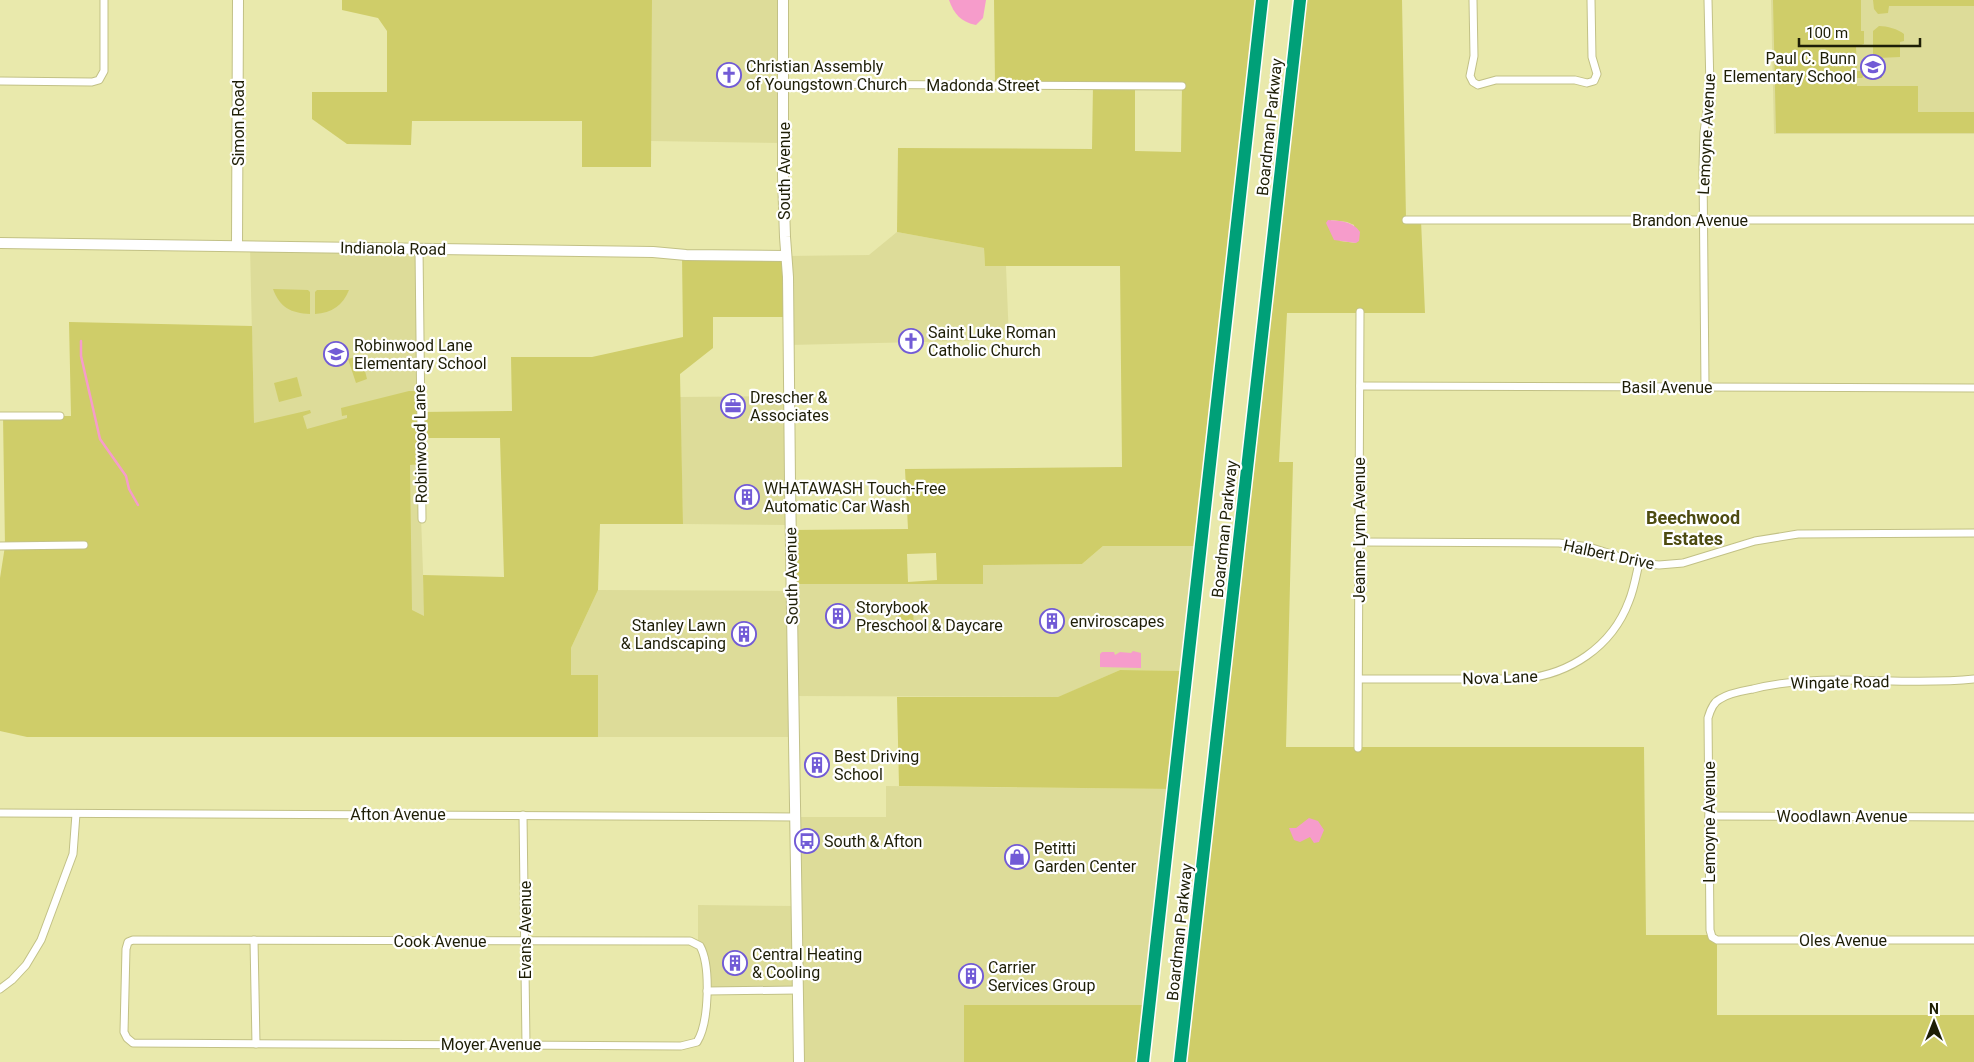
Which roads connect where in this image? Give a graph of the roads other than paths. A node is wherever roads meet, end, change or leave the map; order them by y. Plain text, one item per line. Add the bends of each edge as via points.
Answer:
1 (104, 0) edge
2 (238, 0) edge
3 (782, 0) edge
4 (1262, 0) edge
5 (1300, 0) edge
6 (1473, 0) edge
7 (1591, 0) edge
8 (1708, 0) edge
9 (0, 81) edge
10 (784, 84) junction
11 (1182, 86) dead end
12 (1406, 220) dead end
13 (1704, 220) junction
14 (1974, 220) edge
15 (0, 243) edge
16 (237, 246) junction
17 (419, 248) junction
18 (786, 256) junction
19 (1360, 312) dead end
20 (1360, 386) junction
21 (1705, 387) junction
22 (1974, 388) edge
23 (0, 416) edge
24 (60, 416) dead end
25 (422, 519) dead end
26 (1974, 533) edge
27 (1359, 542) junction
28 (0, 546) edge
29 (84, 546) dead end
30 (1639, 563) junction
31 (1359, 678) junction
32 (1974, 679) edge
33 (1712, 708) joint
34 (1358, 748) dead end
35 (0, 813) edge
36 (76, 814) junction
37 (523, 815) junction
38 (1709, 816) junction
39 (795, 817) junction
40 (1974, 817) edge
41 (1712, 938) joint
42 (254, 940) junction
43 (1974, 940) edge
44 (525, 941) junction
45 (0, 989) edge
46 (707, 990) junction
47 (798, 990) junction
48 (141, 1043) joint
49 (256, 1044) junction
50 (526, 1044) junction
51 (799, 1062) edge
52 (1143, 1062) edge
53 (1180, 1062) edge

1 - 9 street via 104,71 99,80
2 - 16 main road, Simon Road
3 - 10 main road, South Avenue
4 - 52 highway, Boardman Parkway
5 - 53 highway, Boardman Parkway
6 - 7 street via 1474,56 1470,76 1478,85 1496,80 1591,83 1597,74 1592,57
8 - 13 street, Lemoyne Avenue via 1710,89 1704,132
10 - 11 street, Madonda Street
10 - 18 main road, South Avenue
12 - 13 street, Brandon Avenue
13 - 14 street, Brandon Avenue
13 - 21 street, Lemoyne Avenue
15 - 16 main road, Indianola Road
16 - 17 main road, Indianola Road
17 - 18 main road, Indianola Road
17 - 25 street, Robinwood Lane
18 - 39 main road, South Avenue
19 - 20 street, Jeanne Lynn Avenue
20 - 21 street, Basil Avenue
20 - 27 street, Jeanne Lynn Avenue
21 - 22 street, Basil Avenue
23 - 24 street
26 - 30 street, Halbert Drive via 1798,534 1755,541 1683,563
27 - 30 street, Halbert Drive via 1559,543 1589,547
27 - 31 street, Jeanne Lynn Avenue
28 - 29 street
30 - 31 street, Nova Lane via 1629,601 1613,630 1594,650 1564,669 1521,678
31 - 34 street, Jeanne Lynn Avenue
32 - 33 street, Wingate Road via 1828,680 1780,684 1726,695
33 - 38 street, Lemoyne Avenue via 1708,718
35 - 36 street, Afton Avenue
36 - 37 street, Afton Avenue
36 - 45 street via 73,854 41,940 26,965
37 - 39 street, Afton Avenue
37 - 44 street, Evans Avenue
38 - 40 street, Woodlawn Avenue
38 - 41 street, Lemoyne Avenue
39 - 47 main road, South Avenue
41 - 43 street, Oles Avenue
42 - 44 street, Cook Avenue
42 - 48 street, Cook Avenue via 128,942 124,1032 132,1043
42 - 49 street
44 - 46 street, Cook Avenue via 690,941 703,951
44 - 50 street, Evans Avenue
46 - 47 street
46 - 50 street, Moyer Avenue via 700,1036 690,1045
47 - 51 main road, South Avenue
48 - 49 street, Moyer Avenue
49 - 50 street, Moyer Avenue

